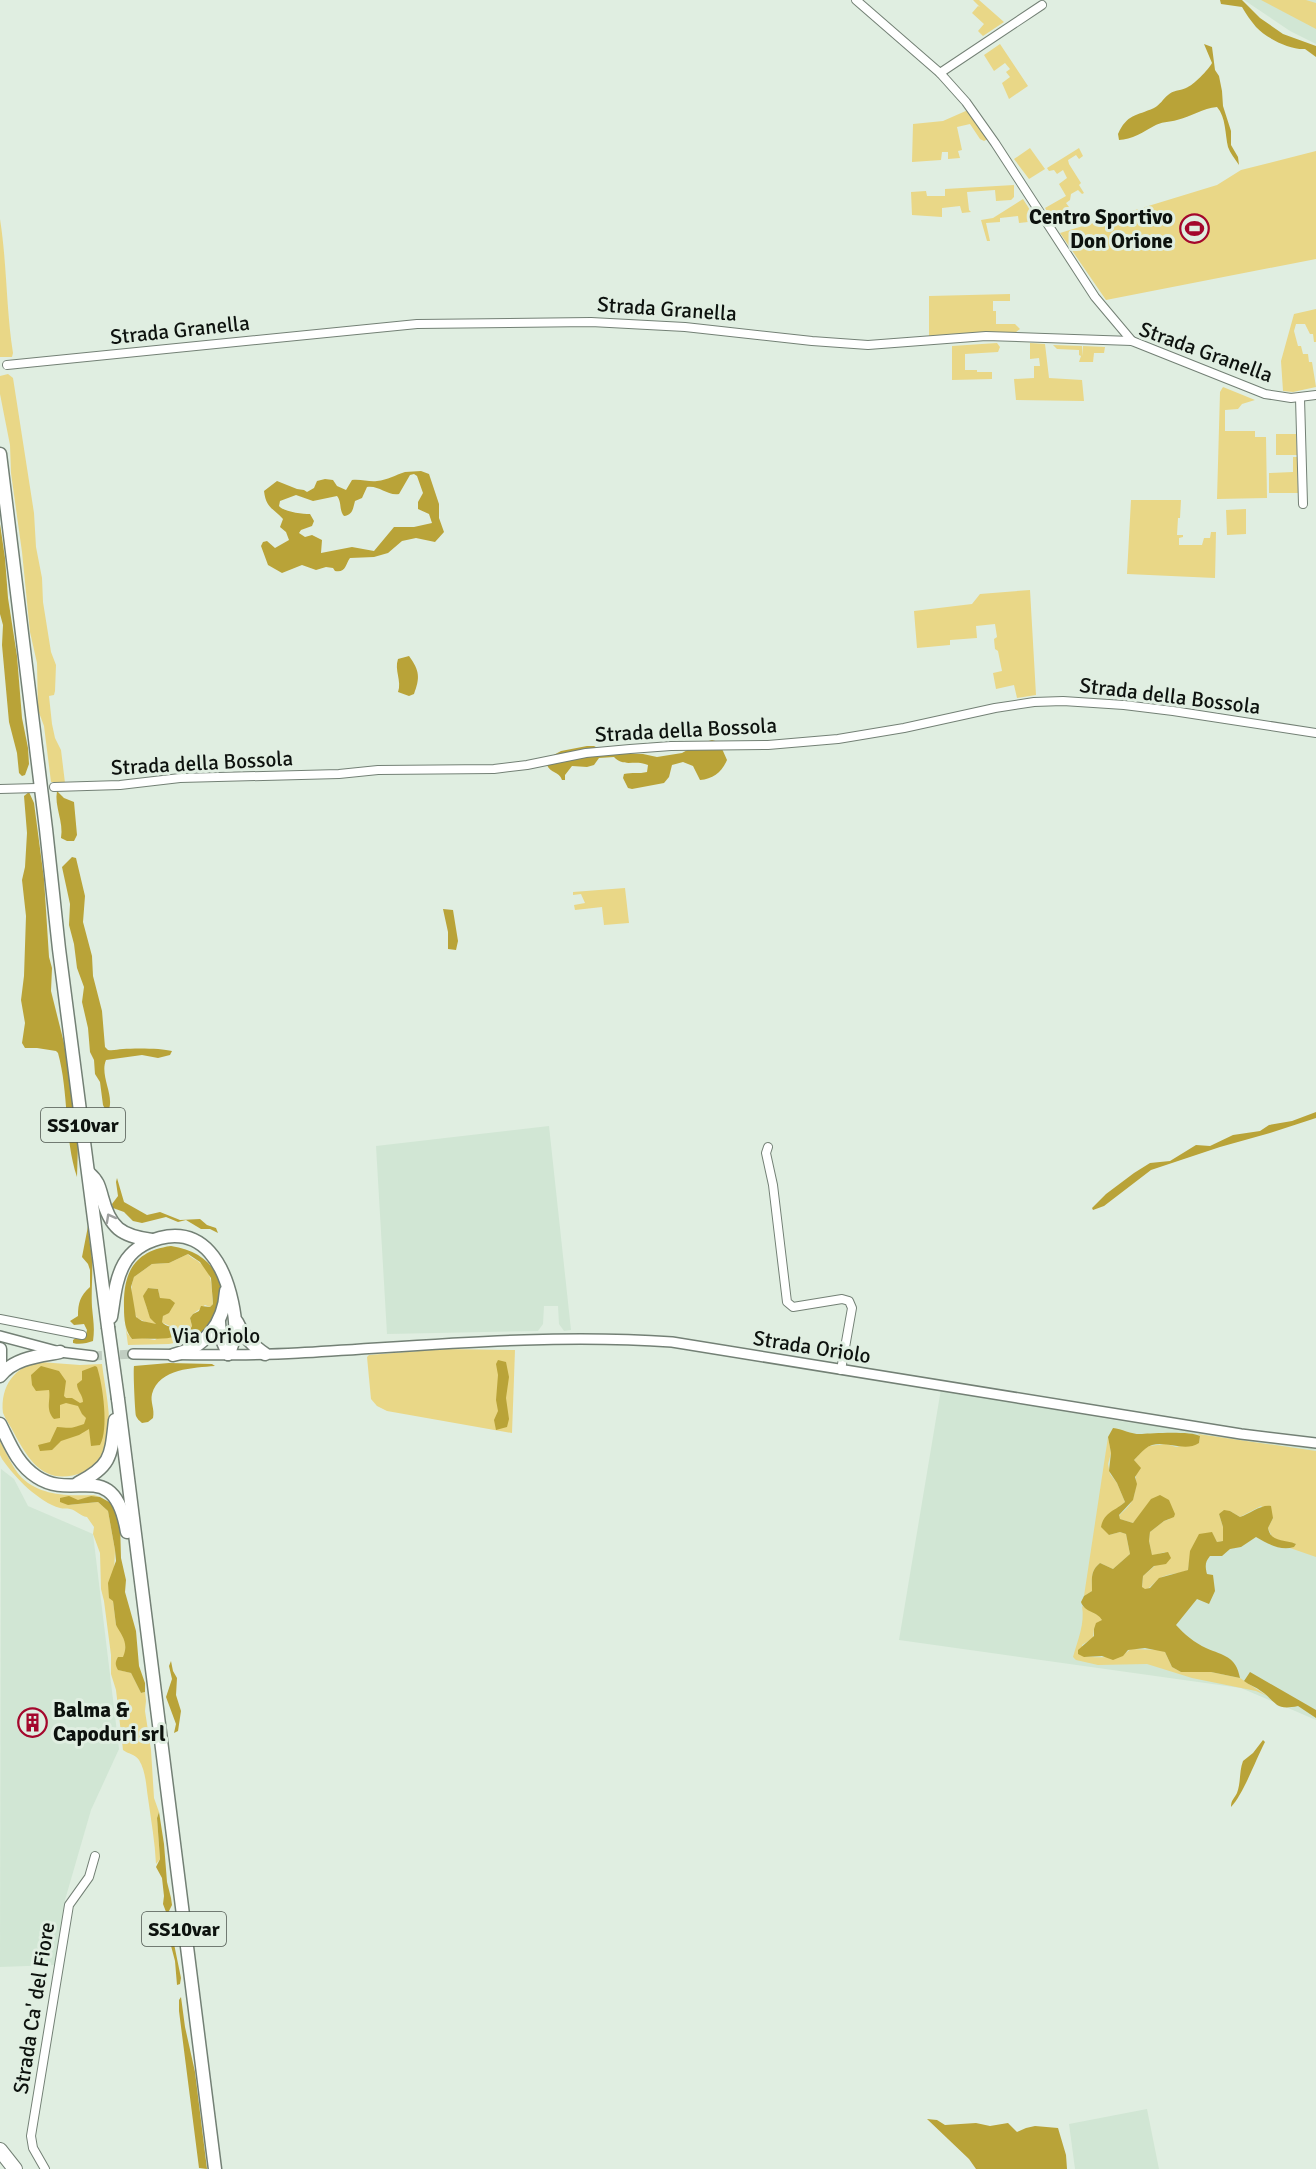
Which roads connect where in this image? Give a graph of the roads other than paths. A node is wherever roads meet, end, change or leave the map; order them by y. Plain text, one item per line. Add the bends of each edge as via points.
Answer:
1 (856, 0) edge
2 (1042, 5) dead end
3 (940, 73) junction
4 (1132, 341) junction
5 (7, 365) dead end
6 (1316, 395) edge
7 (1299, 398) junction
8 (0, 454) edge
9 (1303, 504) dead end
10 (1316, 734) edge
11 (54, 787) dead end
12 (37, 788) dead end
13 (0, 789) edge
14 (768, 1147) dead end
15 (89, 1173) junction
16 (153, 1240) junction
17 (226, 1281) junction
18 (110, 1305) junction
19 (235, 1318) junction
20 (0, 1319) edge
21 (219, 1322) junction
22 (82, 1335) dead end
23 (0, 1336) edge
24 (0, 1349) edge
25 (60, 1352) junction
26 (298, 1353) joint
27 (133, 1354) tunnel mouth
28 (228, 1354) junction
29 (265, 1354) junction
30 (173, 1355) junction
31 (93, 1356) tunnel mouth
32 (0, 1369) edge
33 (841, 1370) junction
34 (0, 1376) edge
35 (118, 1399) junction
36 (0, 1424) edge
37 (1316, 1443) edge
38 (75, 1484) junction
39 (136, 1542) junction
40 (94, 1856) dead end
41 (0, 2150) edge
42 (15, 2169) edge
43 (45, 2169) edge
44 (215, 2169) edge

1 - 3 street
2 - 3 street
3 - 4 street via 981,121 1086,285
4 - 5 street, Strada Granella via 986,336 868,345 603,322 445,322
4 - 7 street, Strada Granella via 1260,393
6 - 7 street, Strada Granella
7 - 9 street
8 - 15 highway, SS10var via 58,949
10 - 11 street, Strada della Bossola via 1173,711 1063,700 995,708 838,739 630,749 494,769 180,778
12 - 13 street
14 - 33 street via 787,1302 793,1306 849,1301 852,1308
16 -> 15 highway via 138,1238 109,1220 98,1181
15 - 18 highway, SS10var
16 - 17 highway via 166,1236 193,1240 219,1262
16 - 18 highway via 124,1263
17 - 19 highway
17 - 21 highway
18 - 35 highway, SS10var, bridge via 108,1328
19 - 28 highway via 236,1333
19 - 29 highway via 243,1335
20 - 22 street
21 - 28 highway
21 - 30 highway via 196,1347
23 - 25 street
24 - 32 highway
25 - 31 street
25 - 34 highway via 27,1359 7,1368
26 - 29 street, Via Oriolo
26 - 33 street, Strada Oriolo via 445,1343 624,1338 672,1342
27 - 30 street, Via Oriolo
28 - 29 street, Via Oriolo
28 - 30 street, Via Oriolo
33 - 37 street, Strada Oriolo
35 - 38 highway via 111,1454 90,1477
35 - 39 highway, SS10var
36 - 38 highway via 17,1458 29,1471 52,1484
38 - 39 highway via 100,1486 115,1498 127,1532
39 - 44 highway, SS10var
40 - 43 street, Strada Ca' del Fiore via 89,1877 69,1905 31,2136
41 - 42 highway

